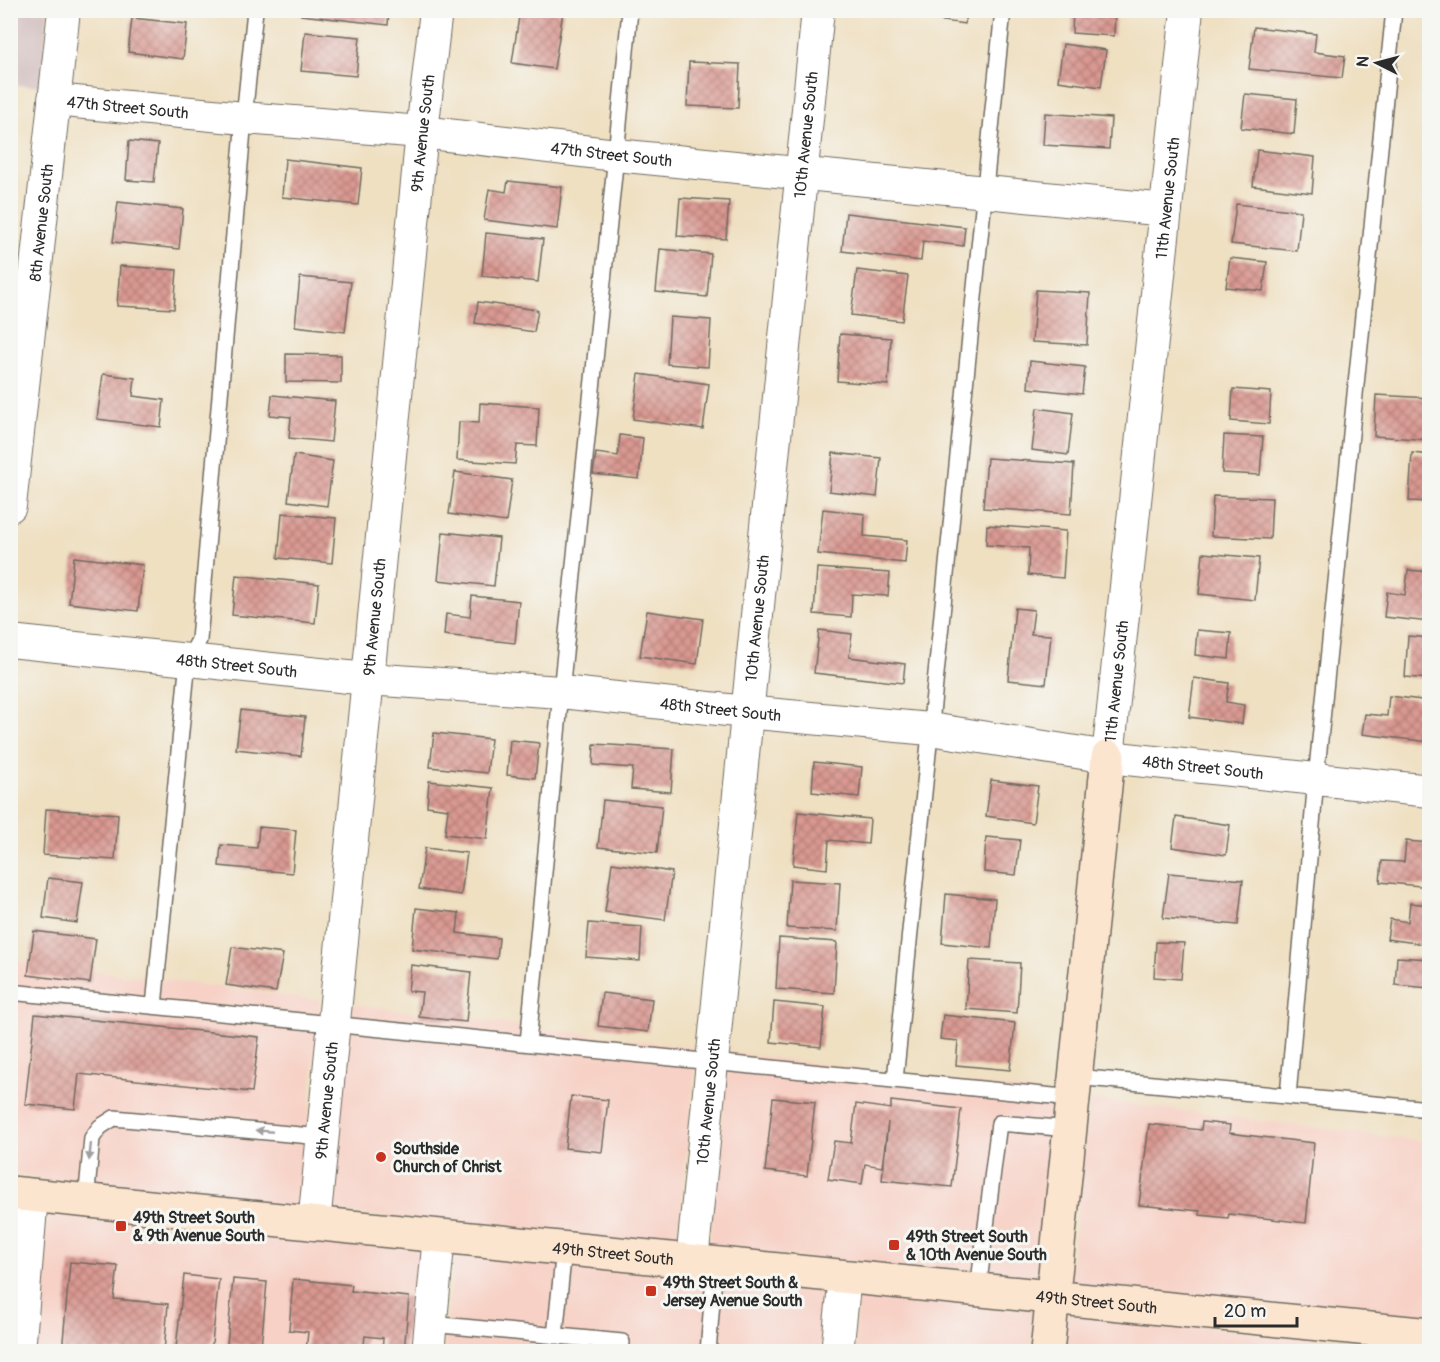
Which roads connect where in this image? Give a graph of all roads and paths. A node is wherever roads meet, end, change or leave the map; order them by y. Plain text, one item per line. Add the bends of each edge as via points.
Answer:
1 (64, 10) edge
2 (255, 10) edge
3 (436, 10) edge
4 (630, 10) edge
5 (818, 10) edge
6 (1003, 10) edge
7 (1187, 10) edge
8 (1394, 10) edge
9 (54, 100) junction
10 (244, 118) junction
11 (422, 132) junction
12 (616, 155) junction
13 (801, 174) junction
14 (984, 192) junction
15 (1166, 210) junction
16 (10, 506) edge
17 (10, 641) edge
18 (188, 660) junction
19 (367, 679) junction
20 (561, 692) junction
21 (746, 712) junction
22 (930, 729) junction
23 (1108, 757) junction
24 (1316, 779) junction
25 (1430, 791) edge
26 (10, 992) edge
27 (154, 1006) junction
28 (333, 1024) junction
29 (528, 1043) junction
30 (712, 1061) junction
31 (895, 1080) junction
32 (1288, 1096) junction
33 (1073, 1101) junction
34 (1430, 1108) edge
35 (322, 1137) junction
36 (21, 1194) edge
37 (86, 1201) junction
38 (314, 1224) junction
39 (439, 1236) junction
40 (564, 1249) junction
41 (703, 1262) junction
42 (845, 1276) junction
43 (978, 1290) junction
44 (1052, 1298) junction
45 (1430, 1335) edge
46 (555, 1336) junction
47 (430, 1338) edge
48 (1384, 1341) edge
49 (19, 1352) edge
50 (621, 1352) edge
51 (708, 1352) edge
52 (837, 1352) edge
53 (1047, 1352) edge

1 - 9 street, 8th Avenue South
2 - 10 lane
3 - 11 street, 9th Avenue South
4 - 12 lane
5 - 13 street, 10th Avenue South
6 - 14 lane
7 - 15 street, 11th Avenue South
8 - 24 lane
9 - 10 street, 47th Street South
9 - 16 street, 8th Avenue South
10 - 11 street, 47th Street South
10 - 18 lane via 199,640
11 - 12 street, 47th Street South
11 - 19 street, 9th Avenue South
12 - 13 street, 47th Street South
12 - 20 lane
13 - 14 street, 47th Street South
13 - 21 street, 10th Avenue South
14 - 15 street, 47th Street South
14 - 22 lane
15 - 23 street, 11th Avenue South
17 - 18 street, 48th Street South
18 - 19 street, 48th Street South
18 - 27 lane
19 - 20 street, 48th Street South
19 - 28 street, 9th Avenue South
20 - 21 street, 48th Street South
20 - 29 lane
21 - 22 street, 48th Street South
21 - 30 street, 10th Avenue South
22 - 23 street, 48th Street South
22 - 31 lane
23 - 24 street, 48th Street South
23 - 33 main road, 11th Avenue South
24 - 25 street, 48th Street South
24 - 32 lane
26 - 27 lane
27 - 28 lane
28 - 29 lane
28 - 35 street, 9th Avenue South
29 - 30 lane
30 - 31 lane
30 - 41 street, 10th Avenue South
31 - 33 lane
32 - 33 lane
32 - 34 lane
33 - 43 lane via 999,1123
33 - 44 main road, 11th Avenue South
35 -> 37 lane via 114,1118 92,1138
35 - 38 street, 9th Avenue South
36 - 37 main road, 49th Street South
36 - 49 street
37 - 38 main road, 49th Street South
38 - 39 main road, 49th Street South
39 - 40 main road, 49th Street South
39 - 47 street
40 - 41 main road, 49th Street South
40 - 46 lane
41 - 42 main road, 49th Street South
41 - 51 lane
42 - 43 main road, 49th Street South
42 - 52 street
43 - 44 main road, 49th Street South
44 - 48 main road, 49th Street South
44 - 53 main road, 11th Avenue South
45 - 48 main road, 49th Street South
46 - 47 lane
46 - 50 lane via 622,1342

